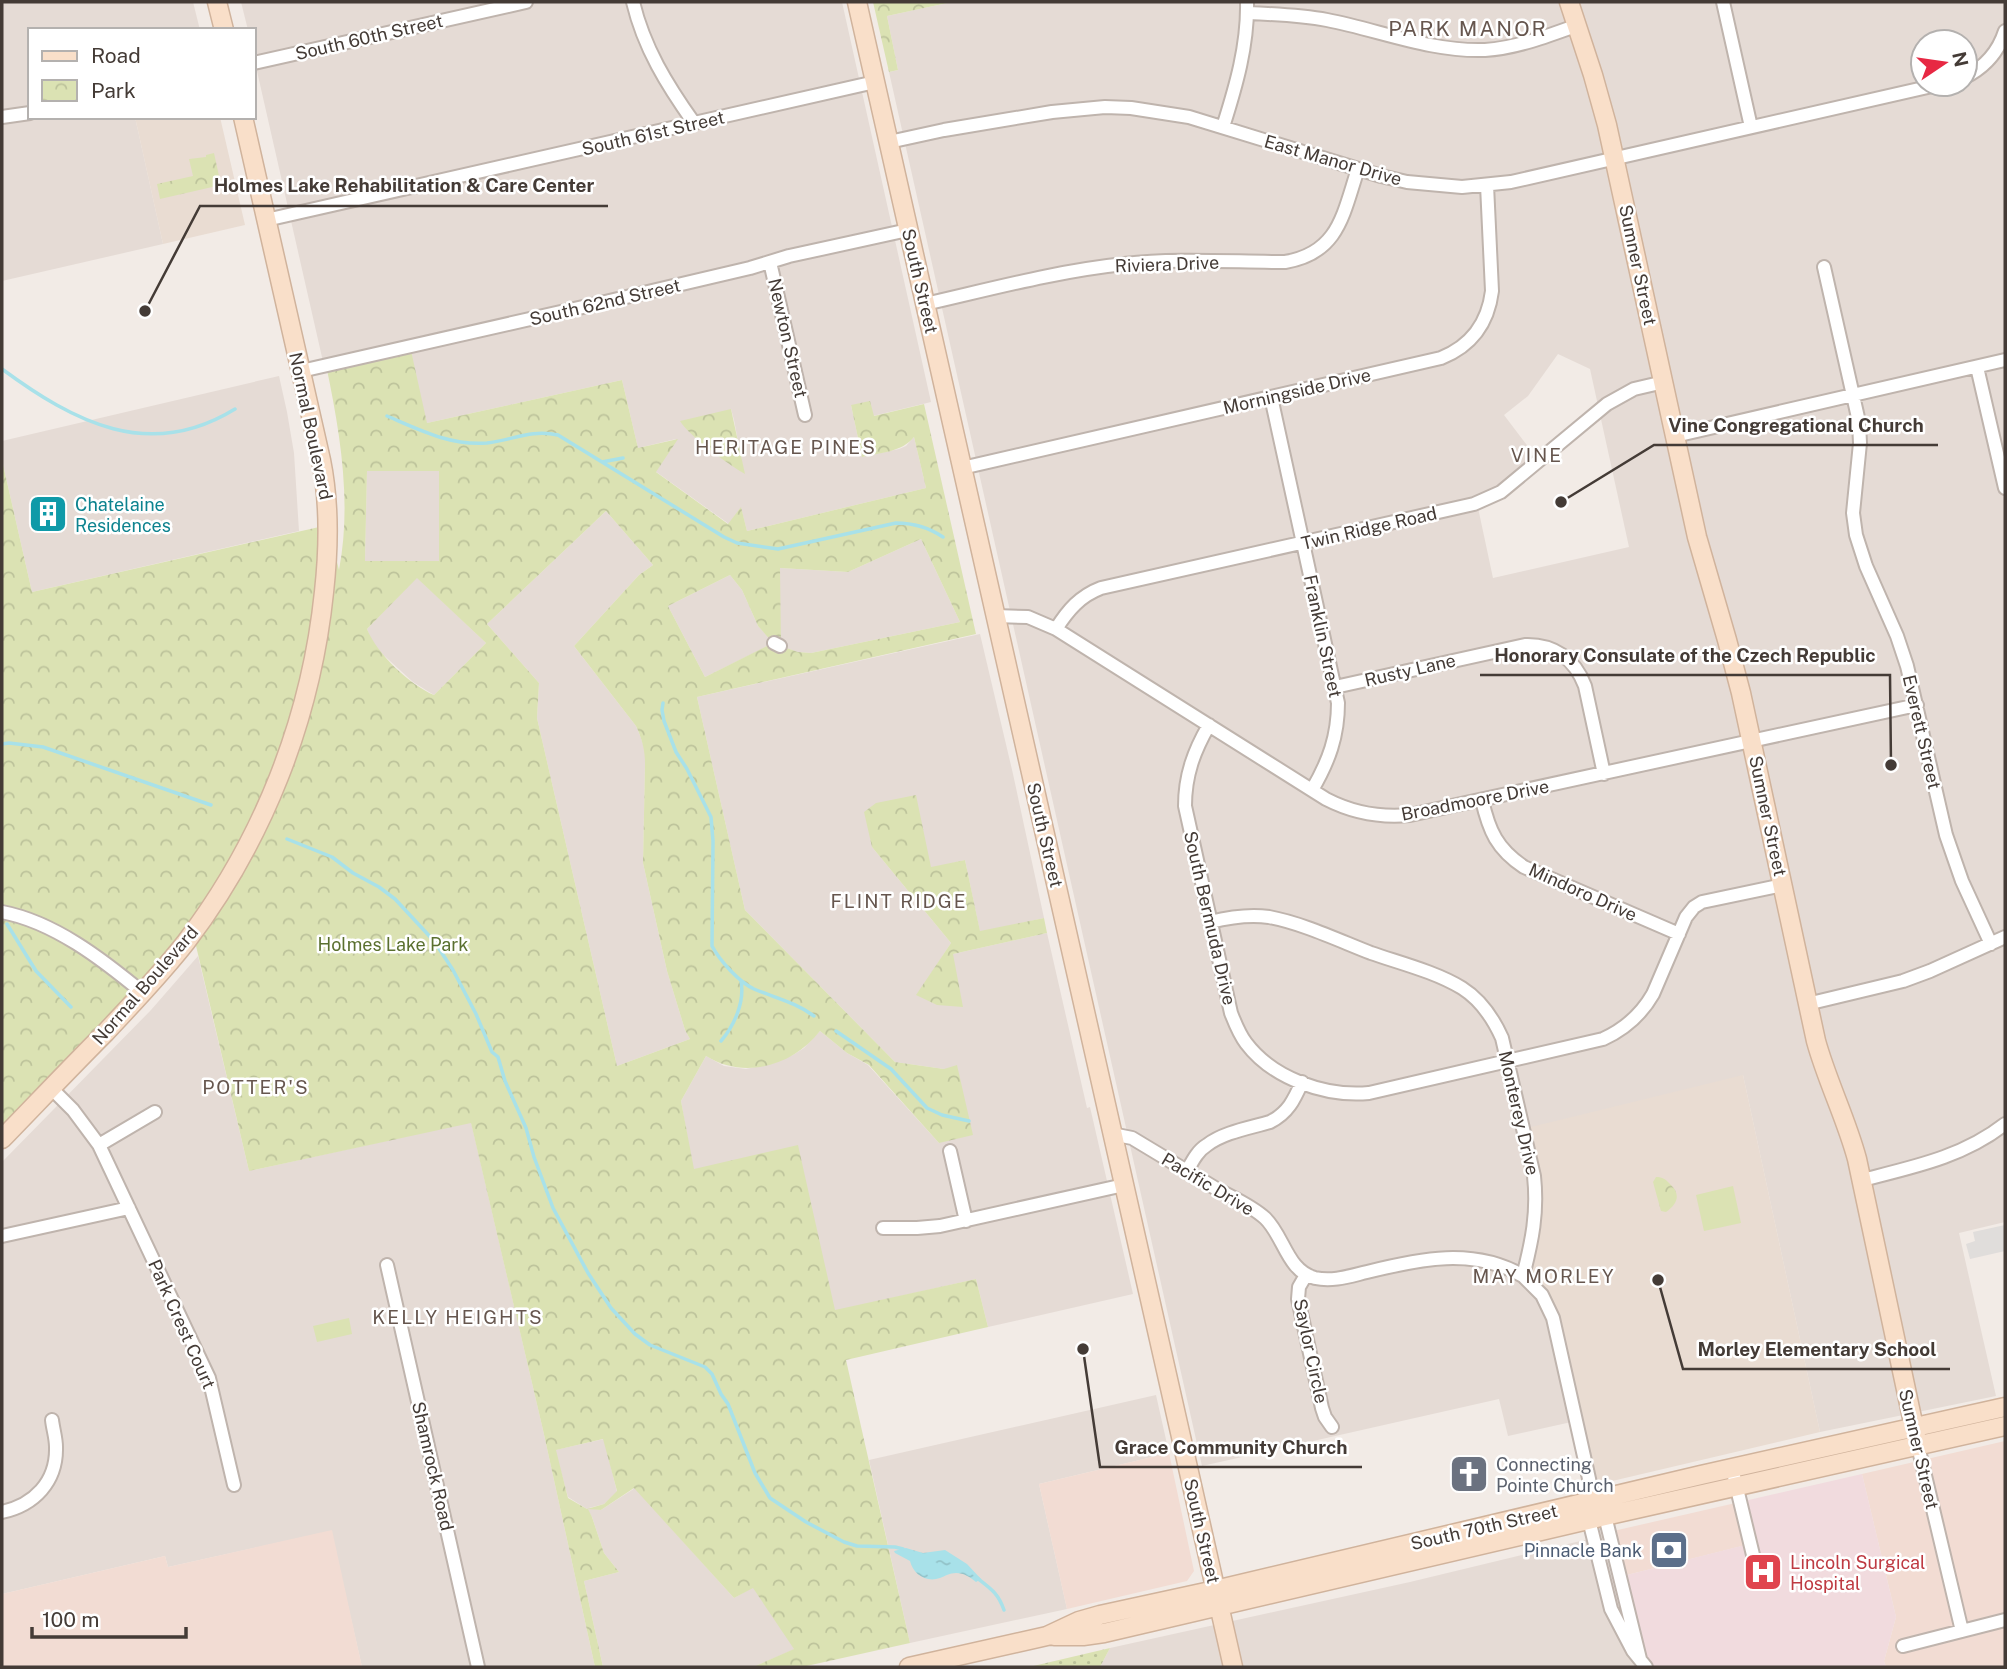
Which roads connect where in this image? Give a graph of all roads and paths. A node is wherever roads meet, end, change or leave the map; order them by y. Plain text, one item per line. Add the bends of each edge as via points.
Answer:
1 (217, 2) edge
2 (526, 2) edge
3 (633, 2) edge
4 (857, 2) edge
5 (1569, 2) edge
6 (1723, 2) edge
7 (1247, 7) edge
8 (472, 8) edge
9 (1577, 25) junction
10 (224, 28) edge
11 (2005, 31) edge
12 (256, 62) edge
13 (1979, 68) edge
14 (875, 82) junction
15 (1909, 91) edge
16 (28, 113) edge
17 (2, 117) edge
18 (243, 119) edge
19 (694, 123) junction
20 (1223, 127) junction
21 (1751, 127) junction
22 (889, 142) junction
23 (1615, 159) junction
24 (1357, 169) junction
25 (1487, 185) junction
26 (266, 220) junction
27 (908, 230) junction
28 (771, 261) junction
29 (1824, 267) dead end
30 (925, 304) junction
31 (2005, 360) edge
32 (1977, 367) junction
33 (300, 371) junction
34 (1664, 382) junction
35 (1853, 395) junction
36 (1271, 397) junction
37 (806, 415) dead end
38 (1675, 436) junction
39 (962, 468) junction
40 (2005, 488) edge
41 (1303, 542) junction
42 (995, 616) junction
43 (1056, 628) junction
44 (1335, 687) junction
45 (1917, 705) junction
46 (1209, 725) junction
47 (1751, 742) junction
48 (1604, 774) junction
49 (1312, 790) junction
50 (1482, 800) junction
51 (1783, 885) junction
52 (2, 912) edge
53 (1210, 922) junction
54 (1679, 934) junction
55 (2005, 937) edge
56 (1991, 944) junction
57 (143, 993) junction
58 (1807, 1004) junction
59 (1507, 1062) junction
60 (1302, 1082) junction
61 (51, 1088) junction
62 (155, 1112) dead end
63 (2005, 1124) edge
64 (1112, 1134) junction
65 (2, 1139) edge
66 (99, 1145) junction
67 (950, 1151) dead end
68 (1186, 1171) junction
69 (1862, 1180) junction
70 (1124, 1185) junction
71 (129, 1208) junction
72 (967, 1221) junction
73 (883, 1228) dead end
74 (2, 1236) edge
75 (387, 1265) dead end
76 (1306, 1275) junction
77 (1523, 1276) junction
78 (2005, 1408) edge
79 (52, 1420) dead end
80 (2005, 1426) edge
81 (1332, 1427) dead end
82 (1916, 1437) junction
83 (1732, 1468) junction
84 (234, 1485) dead end
85 (1736, 1488) junction
86 (1594, 1501) junction
87 (2, 1512) edge
88 (1597, 1518) junction
89 (1754, 1559) dead end
90 (1217, 1599) junction
91 (2005, 1620) edge
92 (1962, 1631) junction
93 (1903, 1646) dead end
94 (1643, 1663) edge
95 (478, 1667) edge
96 (909, 1667) edge
97 (1233, 1667) edge

1 - 10 main road
2 - 8 street, South 60th Street
3 - 19 street via 654,63
4 - 14 main road, South Street
5 - 9 main road, Sumner Street
6 - 21 street
7 - 9 street via 1461,49 1507,47
7 - 20 street via 1240,67
8 - 12 street, South 60th Street
9 - 23 main road, Sumner Street
11 - 13 street via 1996,52
14 - 19 street, South 61st Street
14 - 22 main road, South Street
15 - 21 street, East Manor Drive
16 - 17 street
18 - 26 main road, Normal Boulevard
19 - 26 street, South 61st Street
20 - 22 street, East Manor Drive via 1161,111 1105,107 1052,112
20 - 24 street, East Manor Drive
21 - 23 street, East Manor Drive
22 - 27 main road, South Street
23 - 25 street, East Manor Drive
23 - 34 main road, Sumner Street
24 - 25 street, East Manor Drive via 1433,186
24 - 30 street, Riviera Drive via 1337,229 1321,249 1298,260 1126,264
25 - 36 street, Morningside Drive via 1492,291 1488,313 1473,338 1441,358
26 - 33 main road, Normal Boulevard
27 - 28 street, South 62nd Street
27 - 30 main road, South Street
28 - 33 street, South 62nd Street
28 - 37 street, Newton Street
29 - 35 street, Everett Street
30 - 39 main road, South Street
31 - 32 street
32 - 35 street
32 - 40 street
33 - 57 main road, Normal Boulevard via 324,475 328,518 323,602 308,687 278,779 240,859 198,927
34 - 38 main road, Sumner Street
34 - 41 street, Twin Ridge Road via 1634,389 1607,404 1488,499
35 - 38 street
35 - 45 street, Everett Street via 1860,443 1853,513 1856,535 1908,666
36 - 39 street, Morningside Drive
36 - 41 street, Franklin Street
38 - 47 main road, Sumner Street
39 - 42 main road, South Street
41 - 43 street, Twin Ridge Road via 1101,588 1081,598
41 - 44 street, Franklin Street
42 - 43 street, Broadmoore Drive via 1028,617
42 - 64 main road, South Street
43 - 46 street, Broadmoore Drive
44 - 48 street, Rusty Lane via 1525,645 1548,647 1565,656 1581,676
44 - 49 street, Franklin Street via 1335,741
45 - 47 street, Broadmoore Drive
45 - 56 street, Everett Street via 1946,835
46 - 49 street, Broadmoore Drive
46 - 53 street, South Bermuda Drive via 1191,760 1185,793
47 - 48 street, Broadmoore Drive
47 - 51 main road, Sumner Street
48 - 50 street, Broadmoore Drive
49 - 50 street, Broadmoore Drive via 1340,806 1378,816 1410,815
50 - 54 street, Mindoro Drive via 1492,834 1524,867
51 - 54 street, South Bermuda Drive via 1702,902 1689,912
51 - 58 main road, Sumner Street
52 - 57 street via 39,924 73,943
53 - 59 street, Monterey Drive via 1252,915 1283,920 1449,981 1486,1010 1502,1038
53 - 60 street, South Bermuda Drive via 1238,1031 1268,1065
54 - 59 street, South Bermuda Drive via 1653,994 1626,1026 1603,1039
55 - 56 street
56 - 58 street via 1903,981
57 - 61 main road, Normal Boulevard
58 - 69 main road, Sumner Street
59 - 60 street, South Bermuda Drive via 1369,1093 1339,1093
59 - 77 street, Monterey Drive via 1536,1198
60 - 68 street via 1294,1101 1278,1118 1205,1145
61 - 65 main road, Normal Boulevard
61 - 66 street, Park Crest Court
62 - 66 street
63 - 69 street via 1956,1154
64 - 68 street, Pacific Drive via 1132,1138
64 - 70 main road, South Street
66 - 71 street, Park Crest Court
67 - 72 street
68 - 76 street, Pacific Drive via 1266,1219
69 - 82 main road, Sumner Street
70 - 72 street
70 - 90 main road, South Street
71 - 74 street
71 - 84 street, Park Crest Court via 209,1378
72 - 73 street
75 - 95 street, Shamrock Road
76 - 77 street via 1338,1279 1406,1262 1452,1257 1500,1265
76 - 81 street, Saylor Circle via 1298,1299 1322,1408
77 - 86 street via 1542,1295 1553,1318
78 - 82 main road, South 70th Street
79 - 87 street via 57,1447 48,1483 31,1501
80 - 82 main road, South 70th Street
82 - 83 main road, South 70th Street
82 - 85 main road, South 70th Street
82 - 92 street, Sumner Street
83 - 85 street
83 - 86 main road, South 70th Street
85 - 88 main road, South 70th Street
85 - 89 street
86 - 88 street
86 - 90 main road, South 70th Street
88 - 90 main road, South 70th Street
88 - 94 street via 1611,1608
90 - 96 main road, South 70th Street via 1104,1633 1047,1636
90 - 97 main road, South Street
91 - 92 street
92 - 93 street

